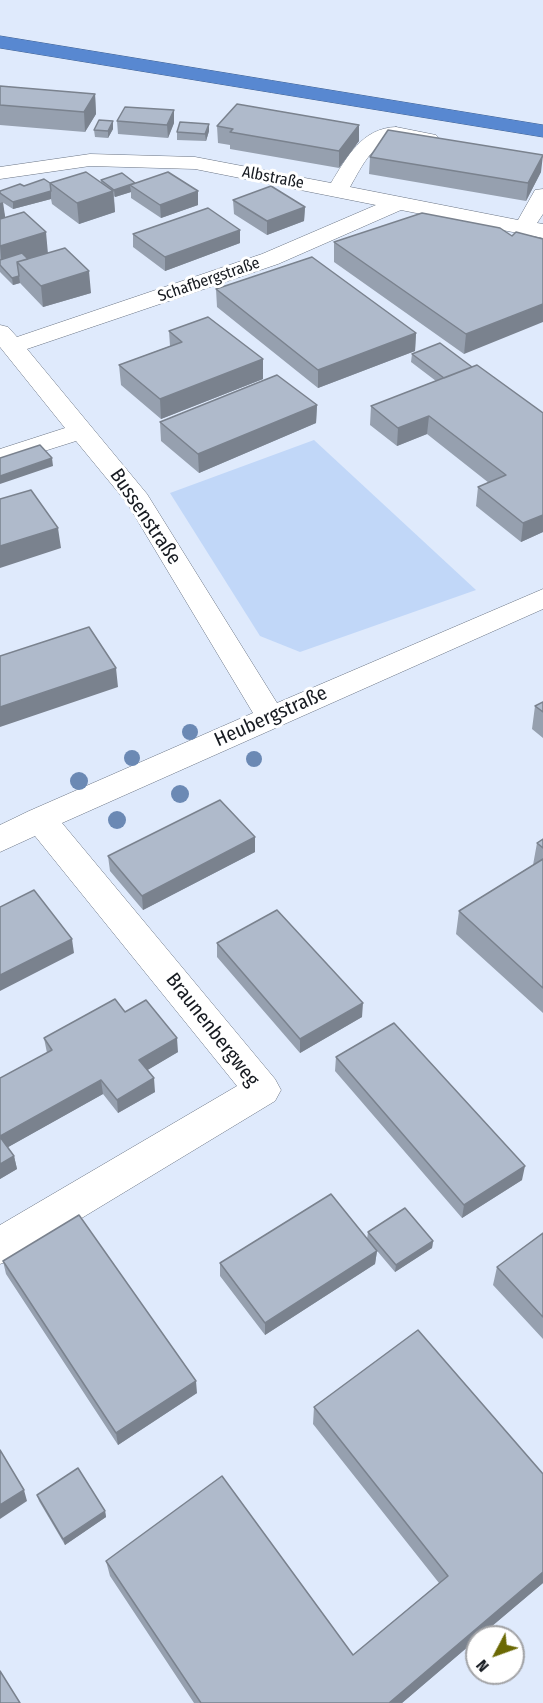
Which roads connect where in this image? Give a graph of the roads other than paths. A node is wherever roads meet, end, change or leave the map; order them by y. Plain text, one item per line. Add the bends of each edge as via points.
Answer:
1 (0, 27) edge
2 (0, 42) edge
3 (543, 115) edge
4 (543, 131) edge
5 (449, 142) edge
6 (0, 173) edge
7 (338, 190) junction
8 (543, 195) edge
9 (400, 202) junction
10 (534, 229) edge
11 (7, 339) edge
12 (82, 431) junction
13 (0, 457) edge
14 (543, 598) edge
15 (270, 717) junction
16 (40, 819) junction
17 (0, 840) edge
18 (0, 1246) edge

1 - 3 highway
2 - 4 highway
5 - 7 street via 391,133 380,137 368,144
6 - 7 street, Albstraße via 90,160 162,160
7 - 9 street, Albstraße
8 - 10 street
9 - 10 street, Albstraße
9 - 11 street, Schafbergstraße via 270,259
11 - 12 street, Bussenstraße
12 - 13 street
12 - 15 street, Bussenstraße via 138,500
14 - 15 street, Heubergstraße
15 - 16 street, Heubergstraße
16 - 17 street, Heubergstraße
16 - 18 street, Braunenbergweg via 262,1090

